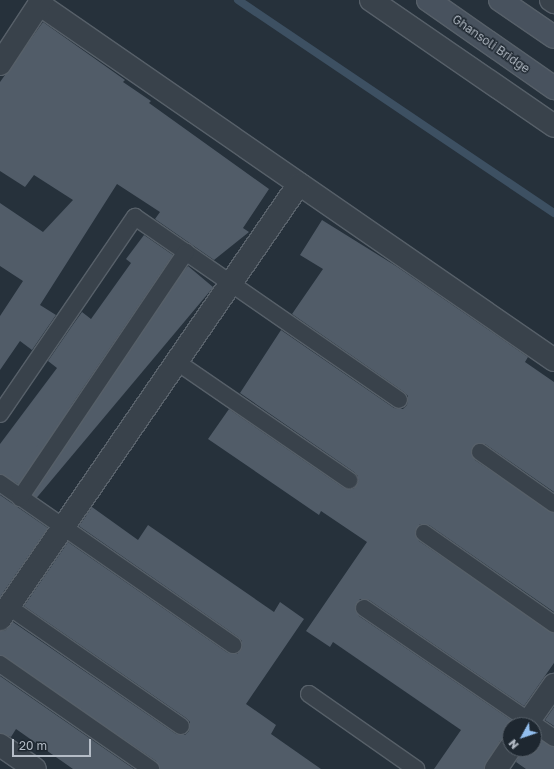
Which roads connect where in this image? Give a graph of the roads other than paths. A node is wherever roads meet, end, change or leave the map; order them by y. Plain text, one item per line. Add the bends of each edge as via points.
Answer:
1 (371, 0) edge
2 (428, 0) edge
3 (500, 0) edge
4 (551, 0) edge
5 (41, 2) edge
6 (554, 2) edge
7 (554, 37) edge
8 (0, 64) edge
9 (554, 88) edge
10 (554, 126) edge
11 (300, 184) junction
12 (186, 252) junction
13 (231, 284) junction
14 (554, 360) edge
15 (177, 362) junction
16 (399, 400) dead end
17 (0, 414) edge
18 (480, 452) dead end
19 (349, 480) dead end
20 (0, 483) edge
21 (20, 498) junction
22 (554, 504) edge
23 (64, 527) junction
24 (424, 533) dead end
25 (364, 608) dead end
26 (4, 613) edge
27 (554, 624) edge
28 (232, 645) dead end
29 (0, 664) edge
30 (554, 685) edge
31 (309, 694) dead end
32 (519, 717) edge
33 (532, 717) edge
34 (180, 726) dead end
35 (542, 731) edge
36 (554, 738) edge
37 (0, 745) edge
38 (504, 757) edge
39 (35, 769) edge
40 (151, 769) edge
41 (416, 769) edge
42 (496, 769) edge

1 - 10 street
2 - 9 main road, Ghansoli Bridge
3 - 7 main road
4 - 6 street
5 - 8 street
5 - 11 street
11 - 13 street
11 - 14 street
12 - 13 lane
12 - 17 lane via 135,217
12 - 21 lane
13 - 15 street
13 - 16 lane
15 - 19 lane
15 - 23 street
18 - 22 lane
20 - 21 lane
21 - 23 lane
23 - 26 street
23 - 28 lane
24 - 27 lane
25 - 32 lane
26 - 34 lane
29 - 40 lane
30 - 33 street
31 - 41 lane
35 - 36 lane
37 - 39 street
38 - 42 street

